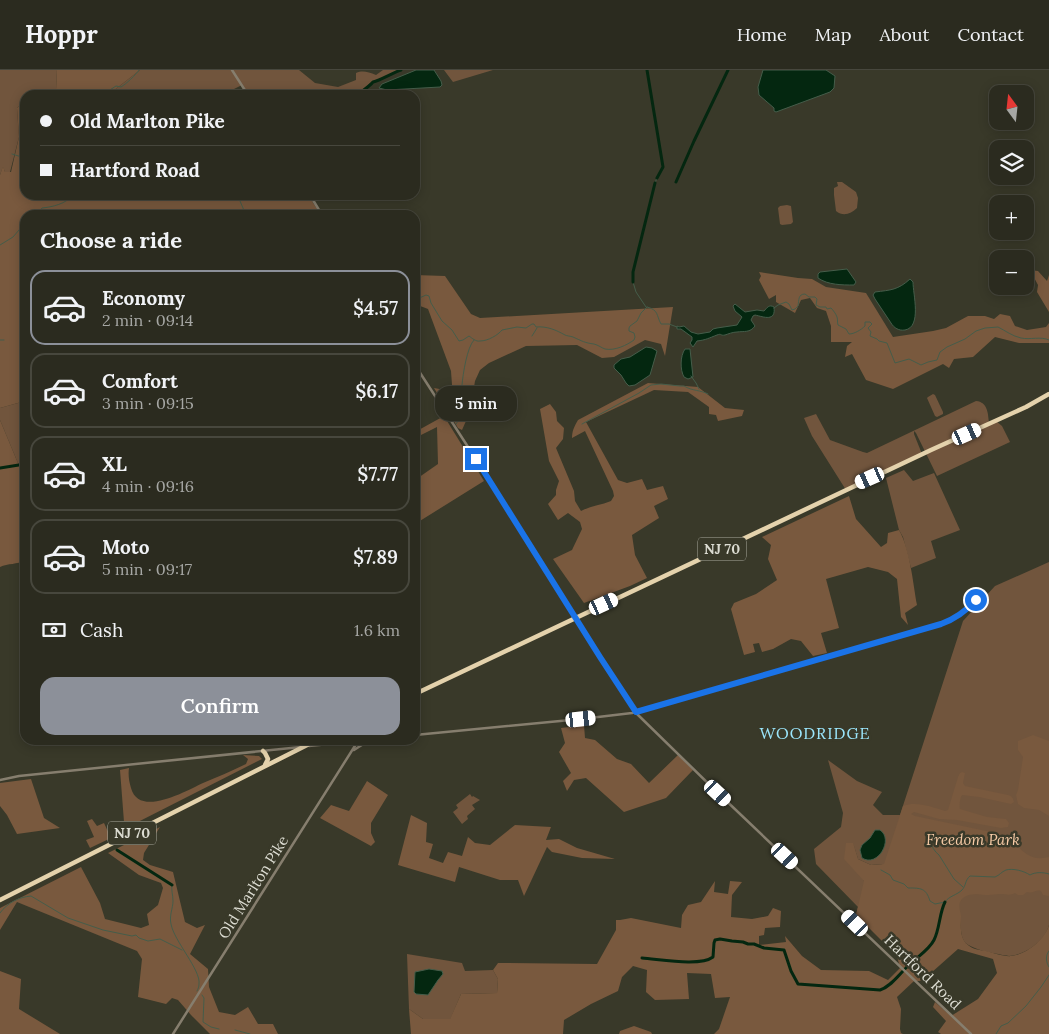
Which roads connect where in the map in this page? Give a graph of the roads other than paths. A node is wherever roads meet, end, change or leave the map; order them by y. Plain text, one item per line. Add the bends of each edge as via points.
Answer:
1 (232, 70) edge
2 (245, 90) edge
3 (420, 373) edge
4 (1049, 394) edge
5 (984, 591) dead end
6 (576, 618) junction
7 (420, 692) edge
8 (636, 712) junction
9 (420, 735) edge
10 (307, 745) edge
11 (321, 745) edge
12 (349, 745) edge
13 (354, 745) edge
14 (360, 745) edge
15 (303, 747) junction
16 (263, 751) junction
17 (351, 753) junction
18 (264, 766) junction
19 (0, 780) edge
20 (0, 900) edge
21 (173, 1034) edge
22 (971, 1034) edge

1 - 2 street
3 - 6 street, Hartford Road
4 - 6 highway, NJ 70
5 - 8 street via 963,612 941,624
6 - 7 highway, NJ 70
6 - 8 street, Hartford Road
8 - 9 street
8 - 22 street, Hartford Road
10 - 15 highway, NJ 70
11 - 15 street
12 - 17 street
13 - 17 street, Old Marlton Pike
14 - 17 street
15 - 16 street
15 - 18 highway, NJ 70
16 - 18 highway via 268,759
16 - 19 street
17 - 21 street, Old Marlton Pike
18 - 20 highway, NJ 70

